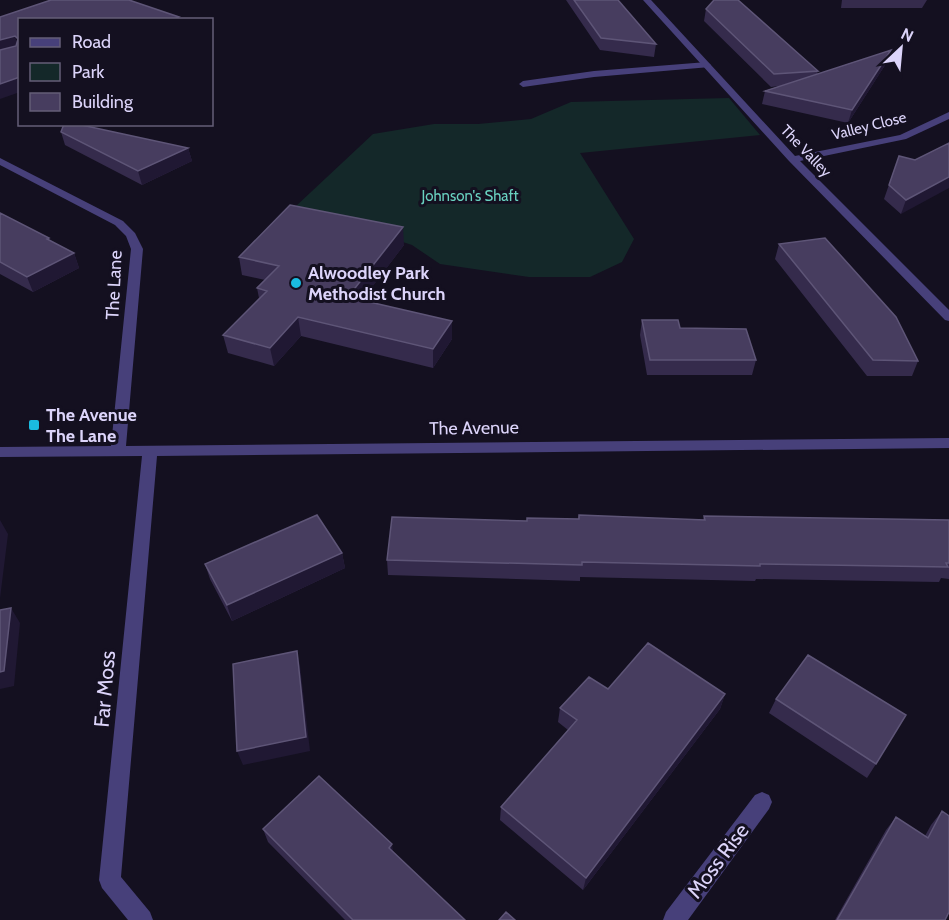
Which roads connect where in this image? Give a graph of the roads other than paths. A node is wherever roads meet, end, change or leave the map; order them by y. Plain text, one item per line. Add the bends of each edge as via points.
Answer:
1 (647, 0) edge
2 (707, 65) junction
3 (523, 84) dead end
4 (949, 115) edge
5 (792, 159) junction
6 (0, 161) edge
7 (949, 317) edge
8 (949, 443) edge
9 (0, 452) edge
10 (118, 452) junction
11 (150, 452) junction
12 (762, 802) dead end
13 (142, 920) edge
14 (675, 920) edge

1 - 2 street, The Valley
2 - 3 street
2 - 5 street, The Valley
4 - 5 street, Valley Close via 903,136
5 - 7 street, The Valley
6 - 10 street, The Lane via 119,223 131,235 137,249
8 - 11 street, The Avenue
9 - 10 street, The Avenue
10 - 11 street, The Avenue
11 - 13 street, Far Moss via 110,880
12 - 14 street, Moss Rise

